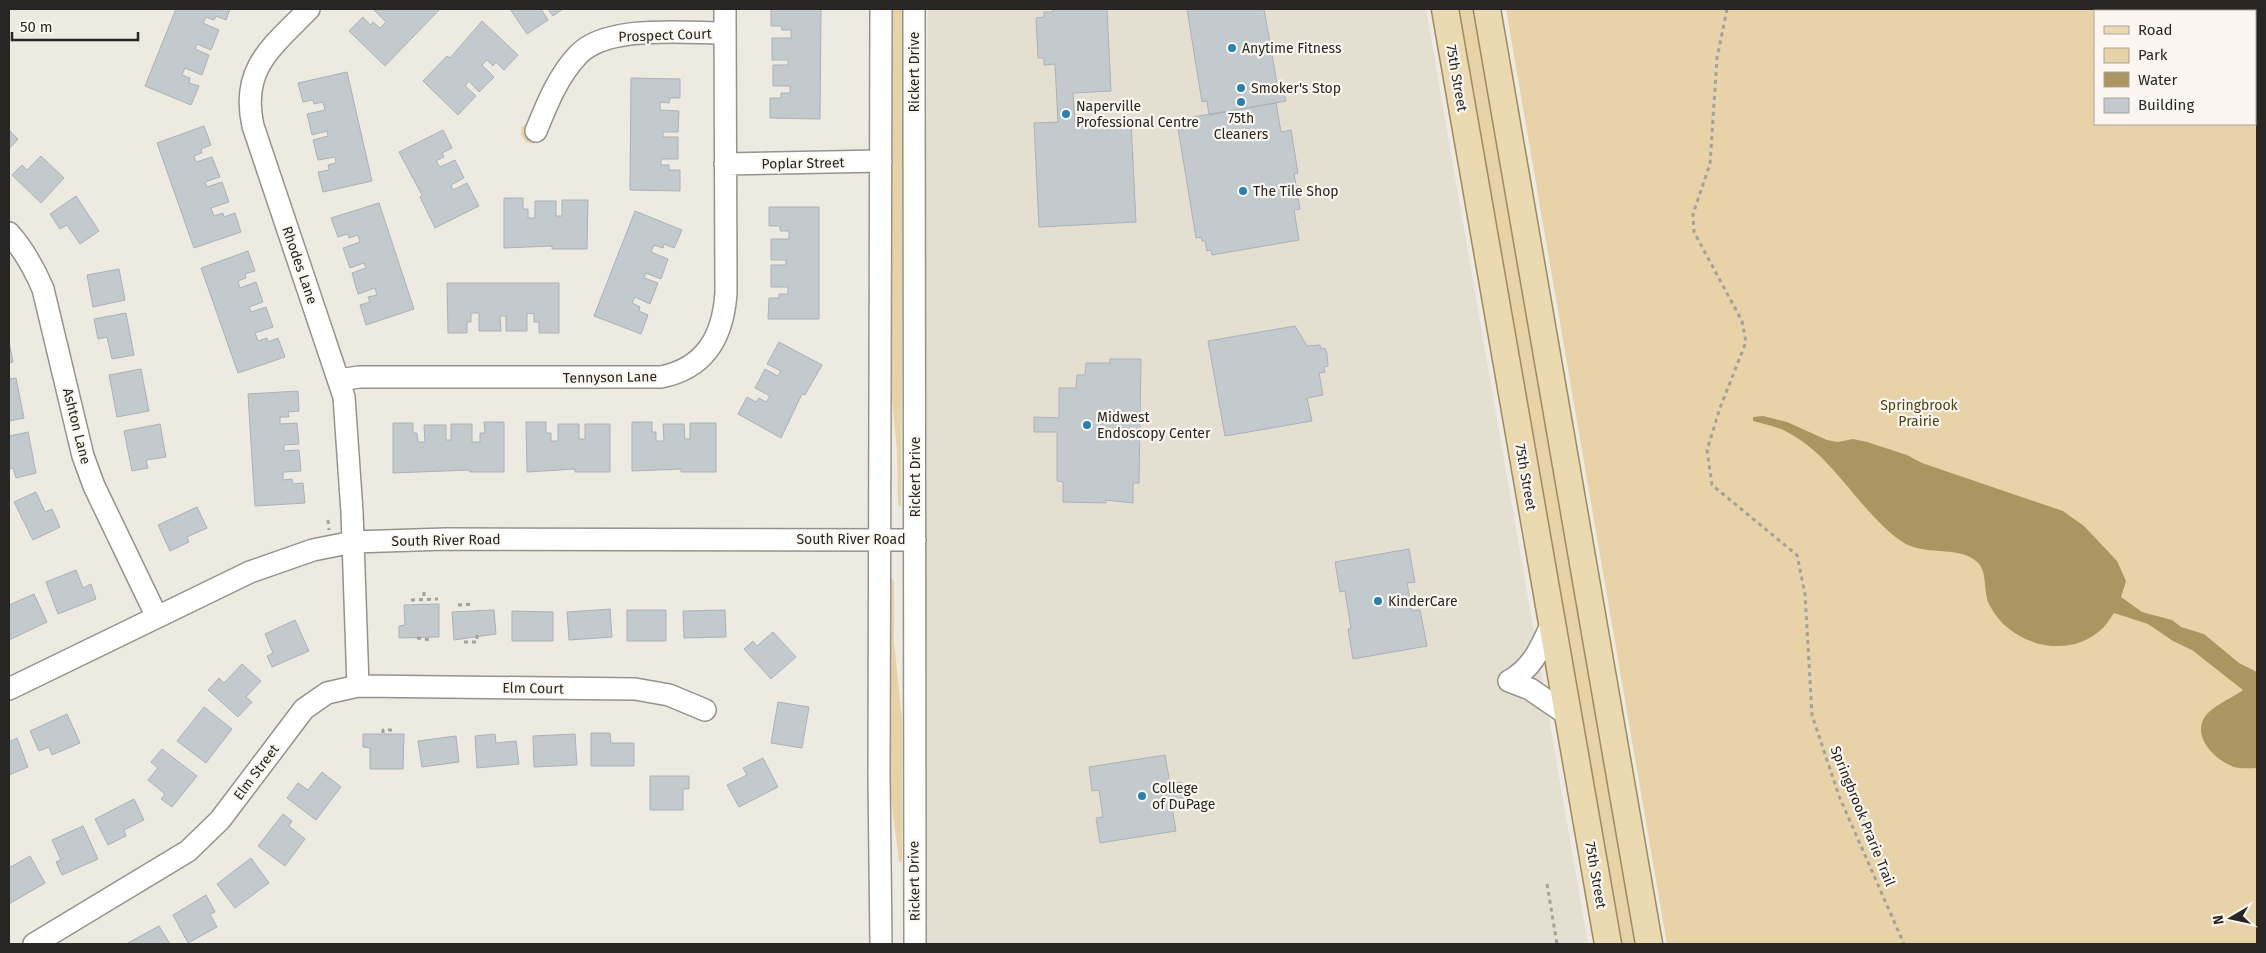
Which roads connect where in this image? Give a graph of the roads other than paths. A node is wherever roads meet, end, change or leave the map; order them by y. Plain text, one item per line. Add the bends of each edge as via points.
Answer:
1 (309, 9) edge
2 (726, 9) edge
3 (881, 9) edge
4 (914, 9) edge
5 (1445, 9) edge
6 (1487, 9) edge
7 (725, 33) junction
8 (536, 131) dead end
9 (881, 161) junction
10 (725, 164) junction
11 (9, 233) edge
12 (339, 380) junction
13 (879, 540) junction
14 (915, 540) junction
15 (352, 542) junction
16 (157, 617) junction
17 (1552, 623) junction
18 (358, 686) junction
19 (9, 689) edge
20 (705, 710) dead end
21 (1568, 716) junction
22 (34, 944) edge
23 (881, 944) edge
24 (915, 944) edge
25 (1608, 944) edge
26 (1649, 944) edge

1 - 12 street, Rhodes Lane via 266,55 254,75 249,99 253,126
2 - 7 street, Tennyson Lane
3 - 9 street
4 - 14 street, Rickert Drive
5 - 17 main road, 75th Street
6 - 26 main road
7 - 8 street, Prospect Court via 622,34 594,43 578,55 552,92
7 - 10 street, Tennyson Lane
9 - 10 street, Poplar Street
9 - 13 street
10 - 12 street, Tennyson Lane via 726,294 722,322 707,352 680,372 645,378 359,377
11 - 16 street, Ashton Lane via 35,269 43,289 83,456 94,486
12 - 15 street, Rhodes Lane via 346,419
13 - 14 street, South River Road
13 - 15 street, South River Road via 446,539
13 - 23 street
14 - 24 street, Rickert Drive
15 - 16 street, South River Road via 274,562
15 - 18 street
16 - 19 street, South River Road
17 - 21 main road, 75th Street
17 - 21 street via 1538,654 1521,674 1509,681 1530,689
18 - 20 street, Elm Court via 635,689 669,695
18 - 22 street, Elm Street via 327,693 304,709 220,820 188,851
21 - 25 main road, 75th Street

